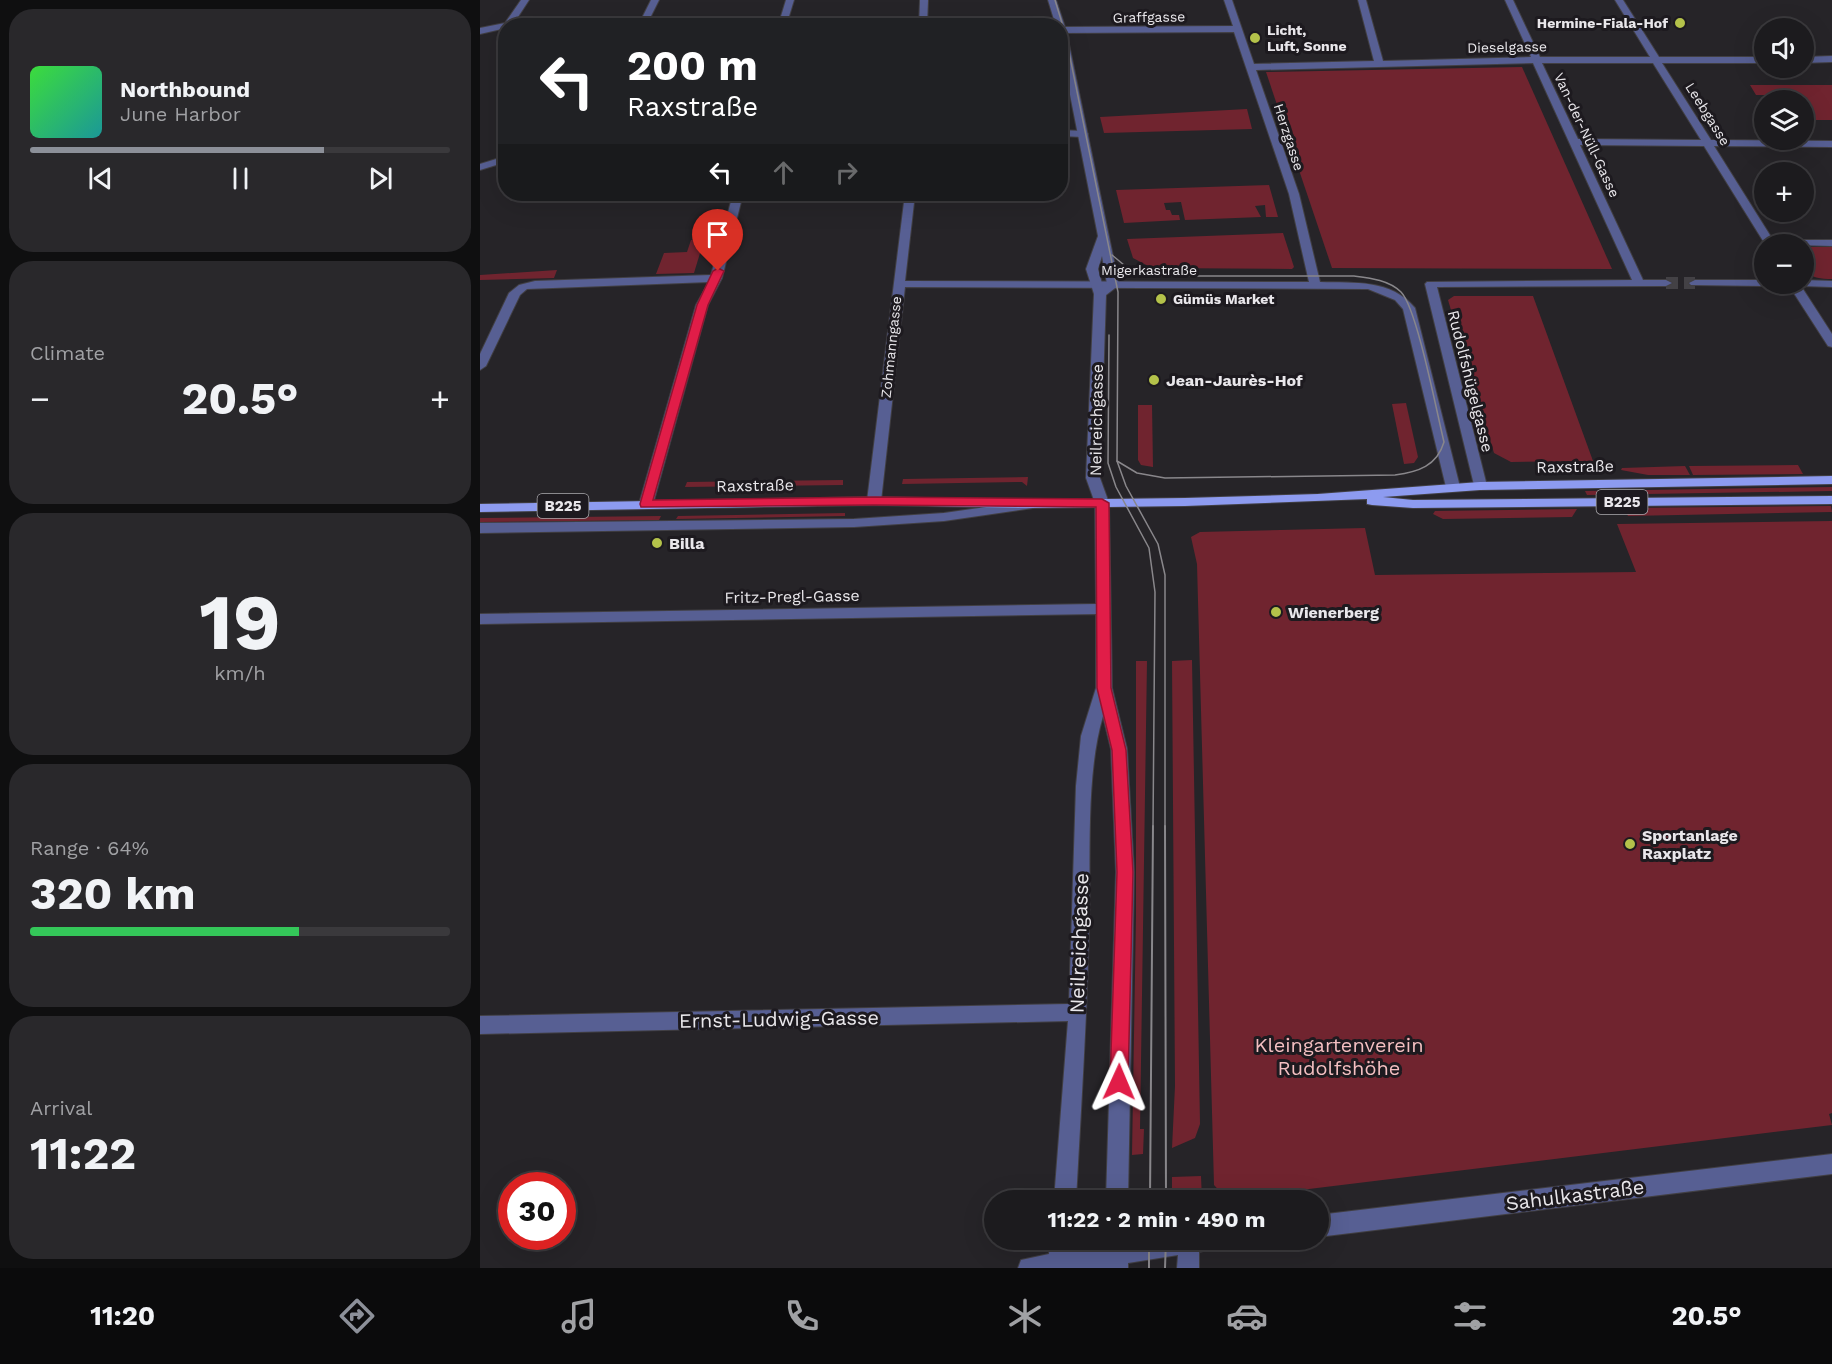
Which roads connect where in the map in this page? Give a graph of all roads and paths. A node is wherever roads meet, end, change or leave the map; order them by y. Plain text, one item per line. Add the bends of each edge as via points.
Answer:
1 (525, 0) edge
2 (655, 0) edge
3 (790, 0) edge
4 (924, 0) edge
5 (1052, 0) edge
6 (1060, 0) edge
7 (1228, 0) edge
8 (1362, 0) edge
9 (1509, 0) edge
10 (1619, 0) edge
11 (1058, 14) junction
12 (513, 18) edge
13 (646, 18) edge
14 (784, 18) edge
15 (923, 18) edge
16 (1059, 18) edge
17 (498, 27) edge
18 (1237, 29) junction
19 (1068, 30) edge
20 (480, 31) edge
21 (1832, 59) edge
22 (1535, 60) junction
23 (1656, 60) junction
24 (1754, 60) edge
25 (1814, 60) edge
26 (1068, 63) edge
27 (1379, 63) junction
28 (1251, 67) junction
29 (1068, 133) edge
30 (1083, 134) junction
31 (1574, 142) junction
32 (1708, 143) junction
33 (1832, 144) edge
34 (498, 161) edge
35 (480, 167) edge
36 (736, 201) edge
37 (909, 201) edge
38 (1103, 234) junction
39 (1764, 234) edge
40 (1814, 243) edge
41 (1832, 243) edge
42 (716, 278) junction
43 (1639, 283) junction
44 (1666, 283) tunnel mouth
45 (1695, 283) tunnel mouth
46 (1754, 283) edge
47 (1814, 283) edge
48 (898, 284) junction
49 (1832, 284) edge
50 (1113, 285) junction
51 (1315, 285) junction
52 (1098, 290) junction
53 (1800, 294) edge
54 (1832, 343) edge
55 (480, 366) edge
56 (1832, 480) edge
57 (1480, 486) junction
58 (1453, 487) junction
59 (1318, 498) junction
60 (1832, 500) edge
61 (874, 501) junction
62 (1102, 503) junction
63 (646, 504) junction
64 (1031, 504) junction
65 (480, 508) edge
66 (480, 528) edge
67 (1105, 609) junction
68 (480, 619) edge
69 (1104, 688) junction
70 (1078, 1012) junction
71 (480, 1025) edge
72 (1832, 1164) edge
73 (1066, 1190) edge
74 (1117, 1190) edge
75 (1329, 1225) edge
76 (1060, 1250) edge
77 (1141, 1250) edge
78 (1189, 1250) edge
79 (1117, 1254) edge
80 (1059, 1266) edge
81 (1029, 1268) edge
82 (1188, 1268) edge

1 - 12 street
2 - 13 street
3 - 14 street
4 - 15 street
5 - 11 street, Neilreichgasse
6 - 11 street, Neilreichgasse
7 - 18 street, Herzgasse
8 - 27 street
9 - 22 street, Van-der-Nüll-Gasse
10 - 23 street, Leebgasse
11 - 16 street, Neilreichgasse
17 - 20 street
18 - 19 street, Graffgasse
18 - 28 street, Herzgasse
21 - 25 street
22 - 23 street, Dieselgasse
22 - 27 street, Dieselgasse
22 - 31 street, Van-der-Nüll-Gasse
23 - 24 street, Dieselgasse
23 - 32 street, Leebgasse
26 - 30 street, Neilreichgasse
27 - 28 street, Dieselgasse
28 - 51 street, Herzgasse via 1294,194
29 - 30 street
30 - 38 street, Neilreichgasse
31 - 32 street
31 - 43 street, Van-der-Nüll-Gasse
32 - 33 street
32 - 39 street, Leebgasse
34 - 35 street
36 - 42 street
37 - 48 street, Zohmanngasse
38 - 50 street, Neilreichgasse
38 - 52 street, Neilreichgasse via 1092,269
40 - 41 street
42 - 55 street via 523,287 515,293
42 - 63 street via 702,305
43 - 44 street
43 - 57 street, Rudolfshügelgasse via 1431,284
45 - 46 street
47 - 49 street
48 - 52 street, Migerkastraße
48 - 61 street, Zohmanngasse
50 - 51 street, Migerkastraße
50 - 52 street
51 - 58 street, Migerkastraße via 1370,286 1399,298 1408,308
52 - 62 street, Neilreichgasse via 1093,478
53 - 54 street
56 - 57 main road, Raxstraße / B225
57 - 58 main road, Raxstraße / B225
58 - 59 main road, Raxstraße / B225
59 - 60 main road, Raxstraße / B225 via 1413,504
59 - 62 main road, Raxstraße / B225
61 - 63 main road, Raxstraße / B225
61 - 64 main road, Raxstraße / B225
62 - 64 main road, Raxstraße / B225
62 - 67 street, Neilreichgasse
63 - 65 main road, Raxstraße / B225
64 - 66 street, Raxstraße via 944,517 854,523
67 - 68 street, Fritz-Pregl-Gasse
67 - 69 street, Neilreichgasse
69 - 70 street, Neilreichgasse via 1089,736 1084,786
69 - 74 street, Neilreichgasse via 1119,750 1125,872
70 - 71 street, Ernst-Ludwig-Gasse
70 - 73 street, Neilreichgasse
72 - 75 street, Sahulkastraße
76 - 80 street
77 - 79 street
78 - 82 street
79 - 80 street
80 - 81 street

